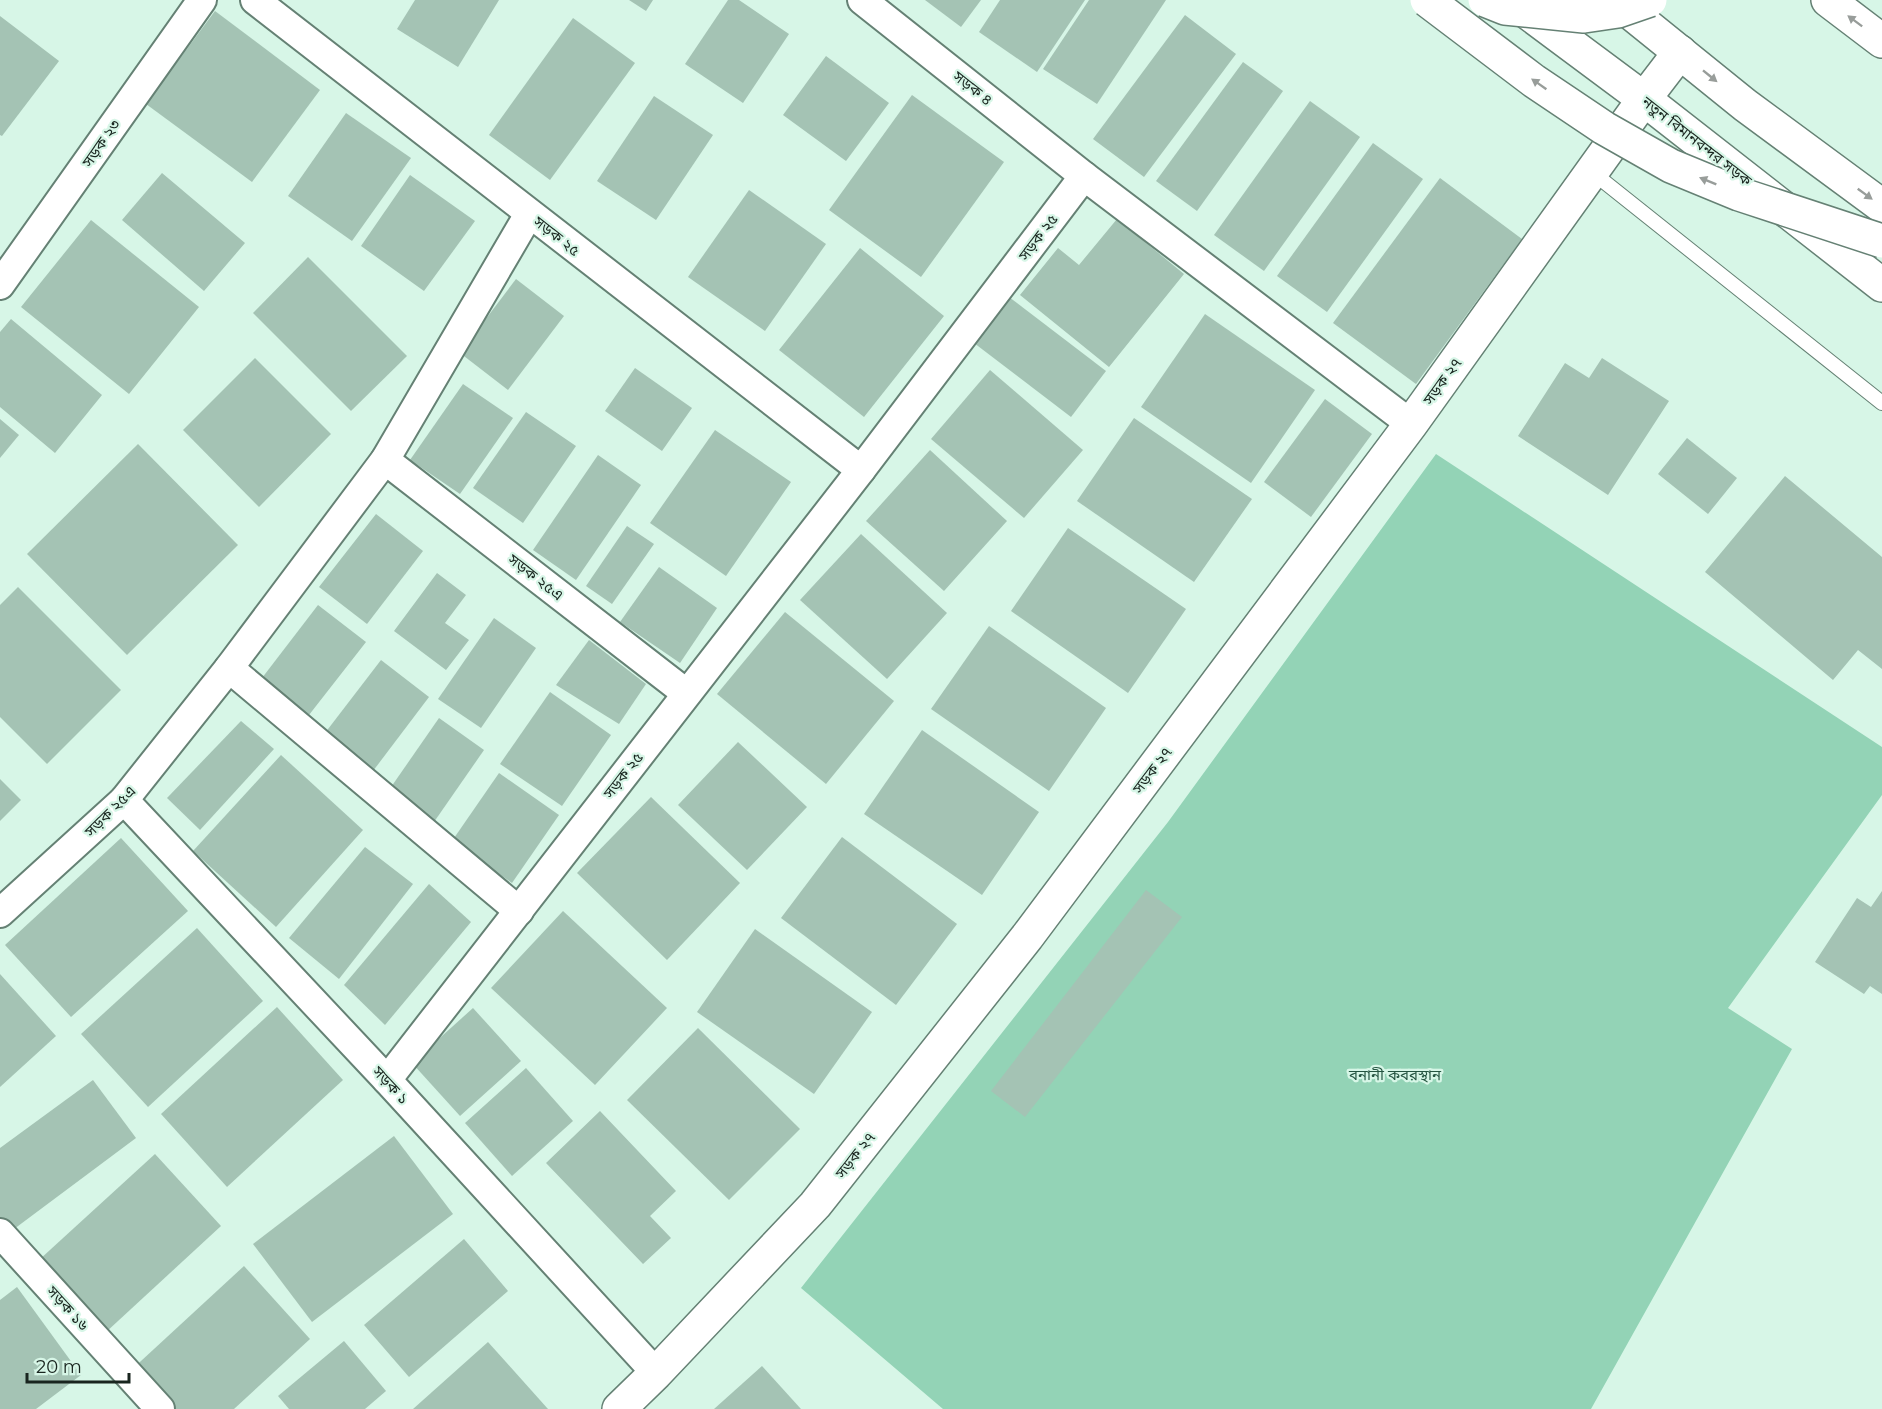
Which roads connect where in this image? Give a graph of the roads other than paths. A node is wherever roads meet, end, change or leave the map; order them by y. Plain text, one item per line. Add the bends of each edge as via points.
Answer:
1 (202, 0) edge
2 (255, 0) edge
3 (862, 0) edge
4 (1426, 0) edge
5 (1485, 0) edge
6 (1511, 0) edge
7 (1615, 0) edge
8 (1650, 0) edge
9 (1828, 0) edge
10 (1882, 41) edge
11 (1680, 52) junction
12 (1644, 99) junction
13 (1592, 172) junction
14 (1084, 176) junction
15 (1882, 206) edge
16 (530, 214) junction
17 (1882, 241) edge
18 (0, 285) edge
19 (1882, 285) edge
20 (1882, 403) edge
21 (1411, 424) junction
22 (385, 460) junction
23 (861, 470) junction
24 (229, 668) junction
25 (686, 693) junction
26 (124, 800) junction
27 (519, 911) junction
28 (0, 913) edge
29 (387, 1080) junction
30 (0, 1233) edge
31 (656, 1373) junction
32 (160, 1409) edge
33 (619, 1409) edge

1 - 18 street, সড়ক ২৩
2 - 16 street, সড়ক ২৫
3 - 14 street, সড়ক ৪
17 -> 4 main road, bridge via 1739,194 1671,166 1552,93
5 - 8 main road, bridge via 1505,8 1584,16 1618,11
6 - 12 main road, নতুন বিমানবন্দর সড়ক
7 - 11 main road
10 -> 9 main road
11 - 12 main road, সড়ক ২৭
11 -> 15 main road
12 - 13 main road, সড়ক ২৭
12 - 19 main road, নতুন বিমানবন্দর সড়ক
13 - 20 lane
13 - 21 main road, সড়ক ২৭
14 - 21 street, সড়ক ৪
14 - 23 street, সড়ক ২৫
16 - 22 street, সড়ক ২৫এ
16 - 23 street, সড়ক ২৫
21 - 31 main road, সড়ক ২৭ via 1027,937 815,1205
22 - 24 street, সড়ক ২৫এ
22 - 25 street, সড়ক ২৫এ
23 - 25 street, সড়ক ২৫
24 - 26 street, সড়ক ২৫এ
24 - 27 street
25 - 27 street, সড়ক ২৫
26 - 28 street, সড়ক ২৫এ
26 - 29 street, সড়ক ১
27 - 29 street, সড়ক ২৫
29 - 31 street, সড়ক ১
30 - 32 street, সড়ক ১৬
31 - 33 main road, সড়ক ২৭

